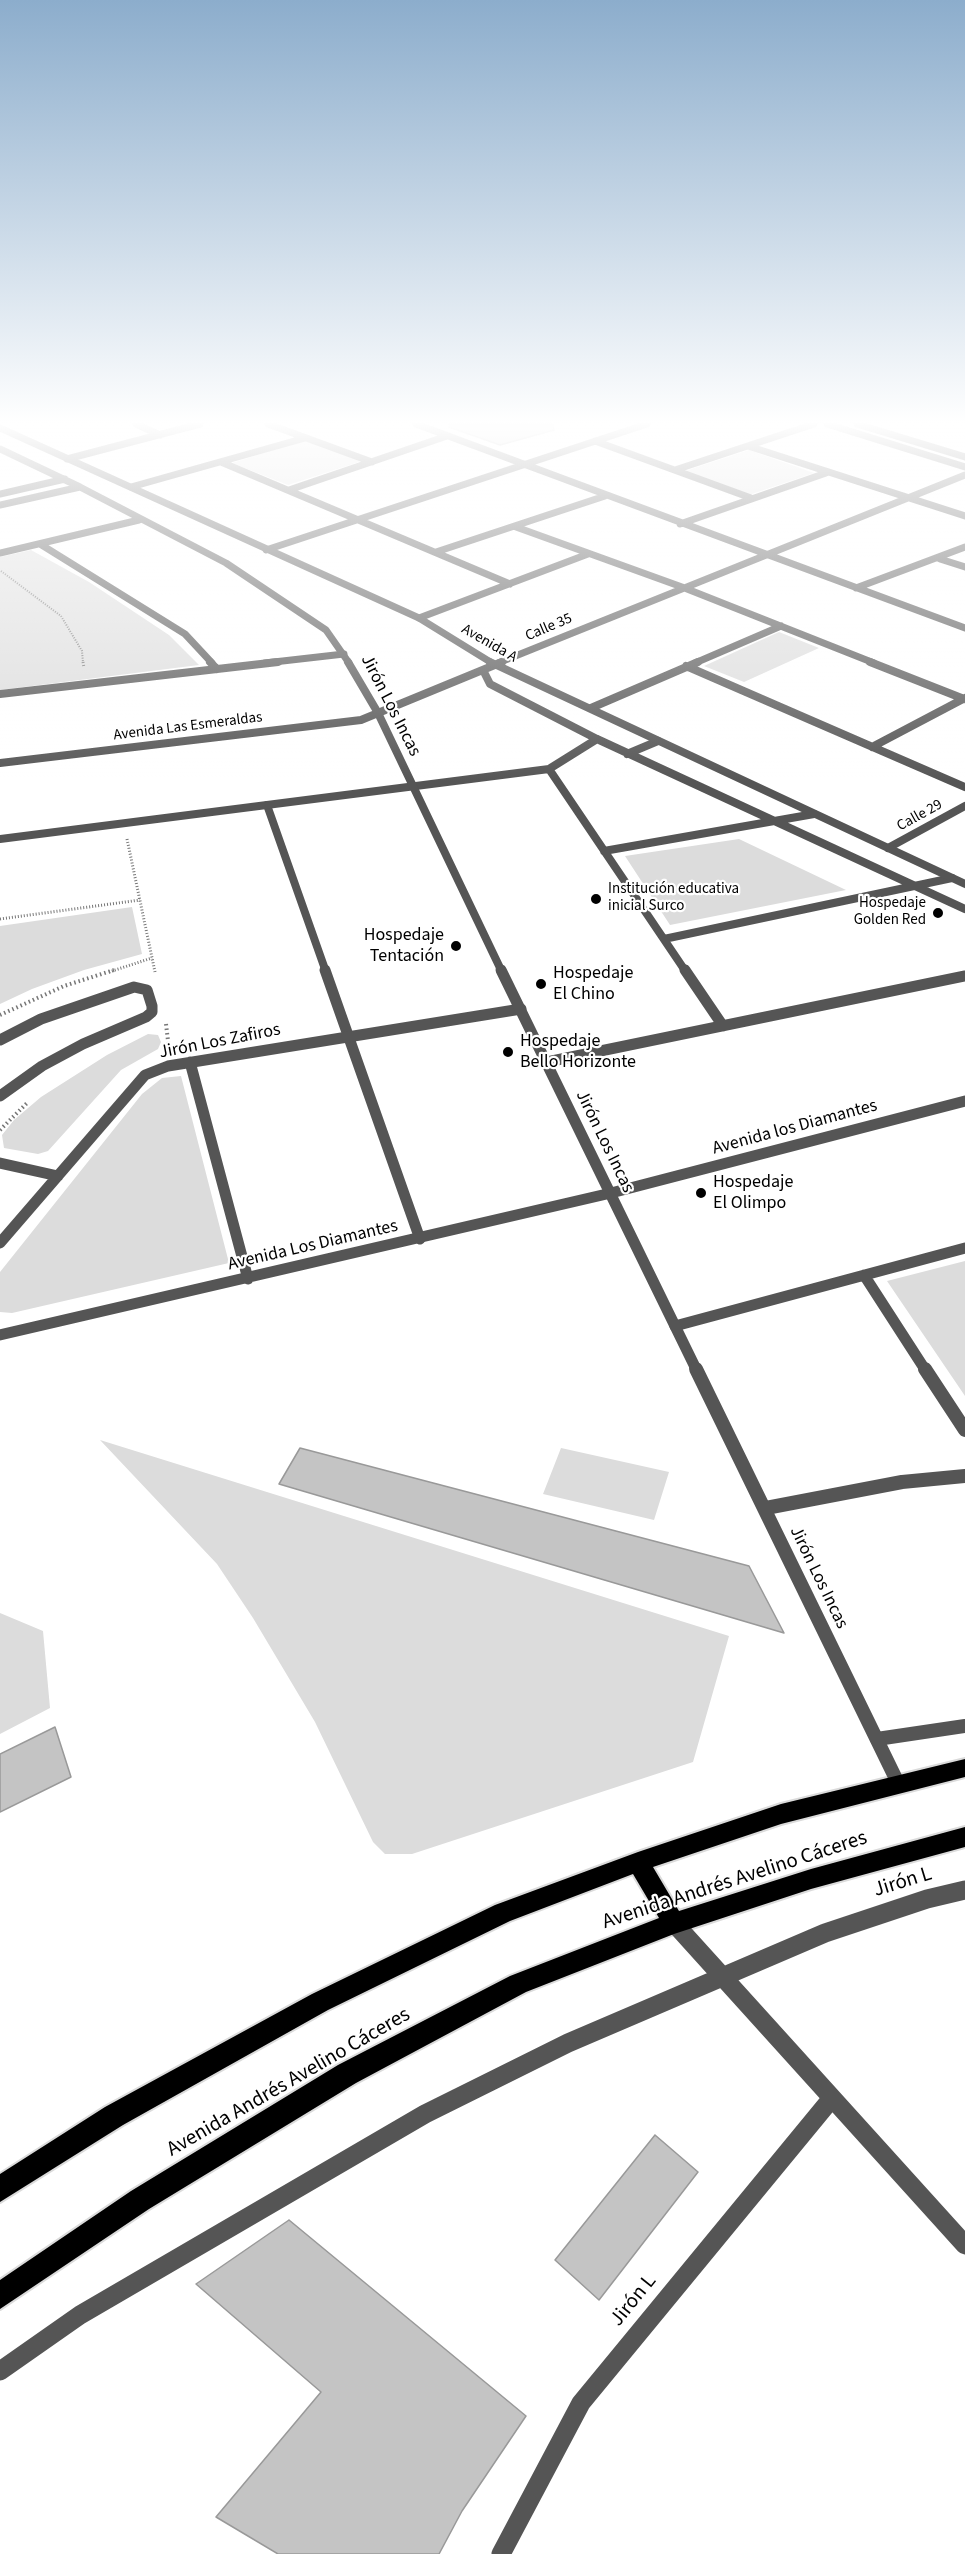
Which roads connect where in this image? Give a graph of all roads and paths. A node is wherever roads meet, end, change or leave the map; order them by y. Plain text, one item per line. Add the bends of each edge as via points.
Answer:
1 (43, 543) edge
2 (185, 543) edge
3 (251, 543) edge
4 (287, 543) edge
5 (416, 543) edge
6 (463, 543) edge
7 (560, 543) edge
8 (732, 543) edge
9 (793, 543) edge
10 (40, 544) junction
11 (965, 547) edge
12 (266, 550) junction
13 (436, 552) junction
14 (0, 553) edge
15 (588, 554) junction
16 (764, 555) junction
17 (940, 559) junction
18 (965, 567) edge
19 (0, 570) edge
20 (510, 584) junction
21 (682, 587) junction
22 (856, 588) junction
23 (419, 618) junction
24 (781, 626) junction
25 (965, 628) edge
26 (344, 654) junction
27 (495, 665) junction
28 (686, 666) junction
29 (218, 669) junction
30 (483, 670) junction
31 (86, 684) junction
32 (0, 694) edge
33 (965, 698) edge
34 (591, 708) junction
35 (378, 713) junction
36 (597, 739) junction
37 (658, 741) junction
38 (872, 747) junction
39 (627, 754) junction
40 (0, 763) edge
41 (549, 769) junction
42 (412, 787) junction
43 (965, 787) edge
44 (267, 805) junction
45 (965, 806) edge
46 (814, 814) junction
47 (773, 821) junction
48 (123, 823) junction
49 (0, 839) edge
50 (888, 848) junction
51 (604, 851) junction
52 (951, 878) junction
53 (965, 884) edge
54 (916, 885) junction
55 (140, 900) junction
56 (965, 909) edge
57 (0, 919) edge
58 (664, 939) junction
59 (152, 958) junction
60 (965, 976) edge
61 (157, 981) dead end
62 (521, 1009) junction
63 (0, 1015) edge
64 (164, 1015) dead end
65 (723, 1026) junction
66 (350, 1036) junction
67 (0, 1040) edge
68 (169, 1051) dead end
69 (190, 1062) junction
70 (547, 1062) junction
71 (0, 1096) edge
72 (965, 1101) edge
73 (0, 1162) edge
74 (58, 1176) junction
75 (633, 1187) joint
76 (611, 1193) junction
77 (420, 1239) junction
78 (0, 1243) edge
79 (965, 1248) edge
80 (864, 1275) junction
81 (248, 1279) junction
82 (675, 1326) junction
83 (0, 1335) edge
84 (965, 1430) edge
85 (965, 1476) edge
86 (766, 1508) junction
87 (965, 1726) edge
88 (878, 1739) junction
89 (965, 1768) edge
90 (898, 1783) junction
91 (965, 1837) edge
92 (638, 1862) junction
93 (965, 1890) edge
94 (674, 1923) junction
95 (722, 1976) junction
96 (832, 2098) junction
97 (0, 2189) edge
98 (965, 2245) edge
99 (0, 2296) edge
100 (0, 2371) edge
101 (501, 2554) edge

1 - 10 street
2 - 26 street, Jirón Los Incas via 226,564 326,630
3 - 12 street, Avenida A
4 - 12 street
5 - 13 street
6 - 13 street
7 - 15 street
8 - 16 street
9 - 16 street, Calle 35
10 - 14 street
10 - 29 street via 185,634
11 - 17 street
12 - 23 street, Avenida A
13 - 20 street
15 - 20 street
15 - 21 street
16 - 21 street, Calle 35
16 - 22 street
17 - 18 street
17 - 22 street
19 - 31 path via 61,616 82,651
20 - 23 street
21 - 24 street
21 - 27 street, Calle 35
22 - 25 street
23 - 27 street, Avenida A
24 - 28 street
24 - 33 street
26 - 29 street
26 - 35 street, Jirón Los Incas
27 - 30 street, Calle 35
27 - 34 street, Avenida A
28 - 34 street
28 - 38 street
29 - 31 street
30 - 35 street, Calle 35
30 - 36 street via 490,684
31 - 32 street
33 - 38 street
34 - 37 street, Avenida A
35 - 40 street, Avenida Las Esmeraldas via 361,720
35 - 42 street, Jirón Los Incas
36 - 39 street
36 - 41 street
37 - 39 street
37 - 46 street, Avenida A
38 - 43 street
39 - 47 street
41 - 42 street
41 - 51 street
42 - 44 street
42 - 62 street, Jirón Los Incas
44 - 48 street
44 - 66 street
45 - 50 street, Calle 29
46 - 47 street
46 - 50 street, Avenida A
47 - 51 street
47 - 54 street
48 - 49 street
48 - 55 path
50 - 52 street, Avenida A
51 - 58 street
52 - 53 street, Avenida A
52 - 54 street
54 - 56 street
54 - 58 street
55 - 57 path
55 - 59 path
58 - 65 street
59 - 61 path
59 - 63 path via 64,986
60 - 65 street
62 - 66 street, Jirón Los Zafiros
62 - 70 street, Jirón Los Incas
64 - 68 path
65 - 70 street
66 - 69 street, Jirón Los Zafiros
66 - 77 street
67 - 71 street via 41,1019 134,987 147,990 152,1006 146,1017 82,1044
69 - 74 street, Jirón Los Zafiros via 145,1075
69 - 81 street
70 - 76 street, Jirón Los Incas
72 - 75 street, Avenida los Diamantes
73 - 74 street
74 - 78 street, Jirón Los Zafiros
75 - 76 street, Avenida Los Diamantes
76 - 77 street, Avenida Los Diamantes
76 - 82 street, Jirón Los Incas
77 - 81 street, Avenida Los Diamantes
79 - 80 street
80 - 82 street
80 - 84 street
81 - 83 street, Avenida Los Diamantes
82 - 86 street, Jirón Los Incas
85 - 86 street via 902,1482
86 - 88 street, Jirón Los Incas
87 - 88 street
88 - 90 street, Jirón Los Incas
89 - 90 highway
90 - 92 highway via 781,1814
91 - 94 highway, Avenida Andrés Avelino Cáceres via 811,1879
92 - 94 highway
92 - 97 highway via 503,1914 320,2002 114,2116
93 - 95 street, Jirón L via 825,1933
94 - 95 street
94 - 99 highway, Avenida Andrés Avelino Cáceres via 518,1984 347,2074 140,2200
95 - 96 street
95 - 100 street, Jirón L via 568,2043 425,2114 80,2315
96 - 98 street
96 - 101 street, Jirón L via 581,2403

